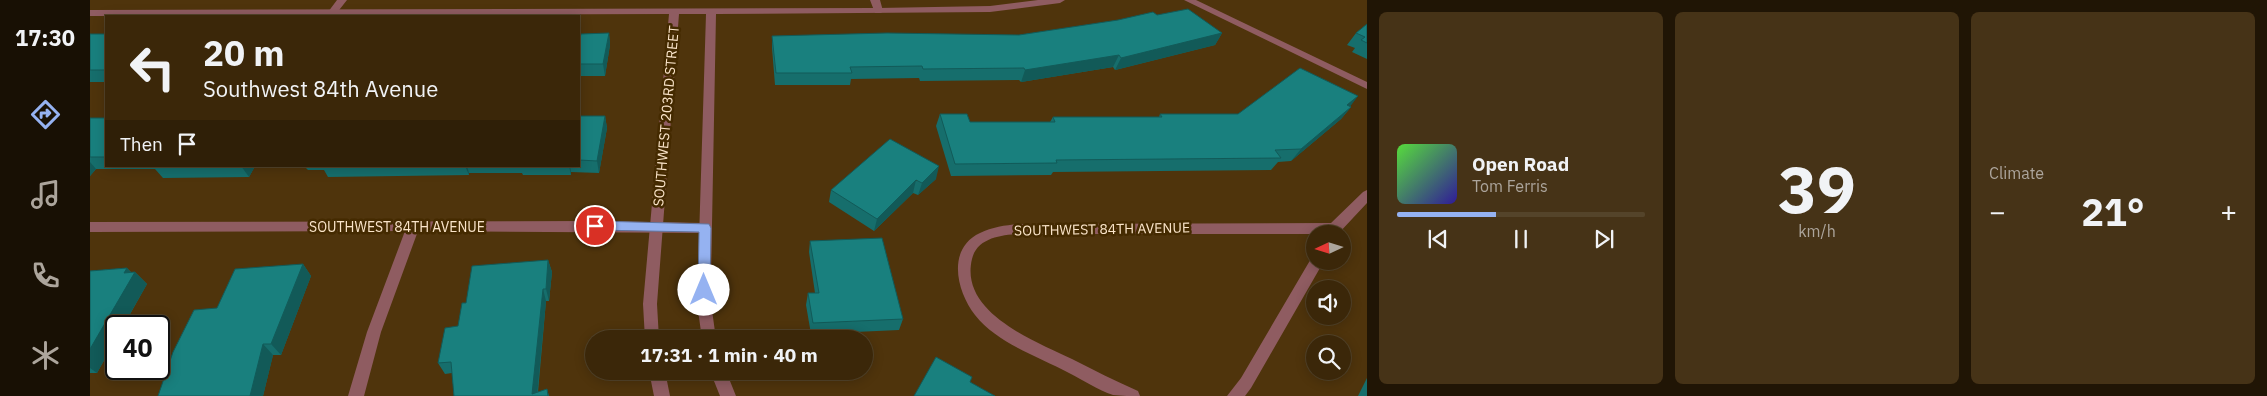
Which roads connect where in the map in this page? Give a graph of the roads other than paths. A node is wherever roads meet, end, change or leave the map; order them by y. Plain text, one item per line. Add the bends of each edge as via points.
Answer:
1 (342, 0) edge
2 (875, 0) edge
3 (1060, 0) edge
4 (1189, 0) edge
5 (878, 11) junction
6 (90, 12) edge
7 (333, 12) junction
8 (674, 12) junction
9 (711, 13) junction
10 (1367, 86) edge
11 (1367, 195) edge
12 (1339, 225) edge
13 (413, 227) junction
14 (657, 227) junction
15 (90, 228) edge
16 (705, 228) junction
17 (1306, 231) edge
18 (1312, 270) edge
19 (651, 330) edge
20 (708, 330) edge
21 (659, 380) edge
22 (722, 380) edge
23 (356, 396) edge
24 (662, 396) edge
25 (728, 396) edge
26 (1132, 396) edge
27 (1235, 396) edge

1 - 7 street
2 - 5 street
3 - 5 street via 990,9
4 - 10 street
5 - 9 street
6 - 7 street
7 - 8 street
8 - 9 street
8 - 14 street, SOUTHWEST 203RD STREET
9 - 16 street
11 - 12 street, SOUTHWEST 84TH AVENUE
13 - 14 street, SOUTHWEST 84TH AVENUE
13 - 15 street, SOUTHWEST 84TH AVENUE
13 - 23 street via 374,332
14 - 16 street, SOUTHWEST 84TH AVENUE
14 - 19 street, SOUTHWEST 203RD STREET via 650,304
16 - 20 street via 704,303
17 - 26 street, SOUTHWEST 84TH AVENUE via 1008,229 991,233 971,245 964,264 964,276 980,311 1012,337
18 - 27 street via 1246,383
21 - 24 street
22 - 25 street

